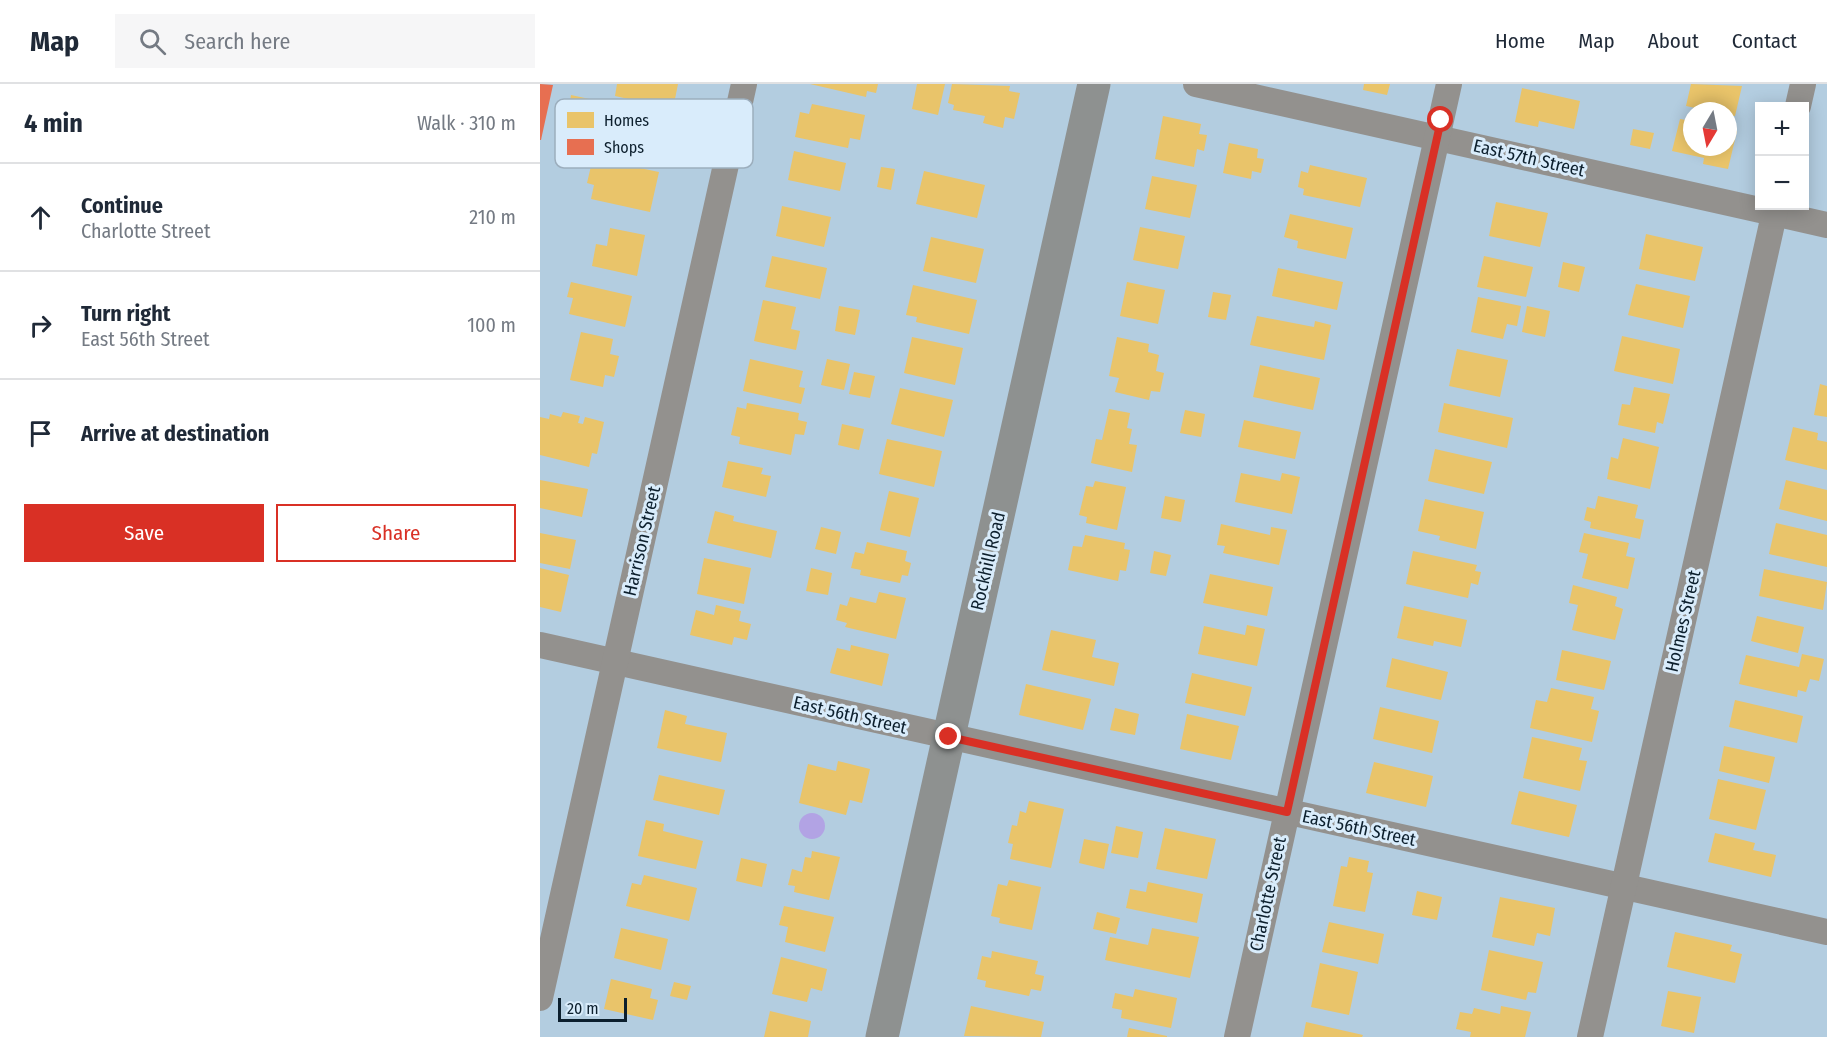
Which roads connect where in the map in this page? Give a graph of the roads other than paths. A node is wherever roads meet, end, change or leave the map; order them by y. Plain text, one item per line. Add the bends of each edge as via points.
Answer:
1 (744, 84) edge
2 (1094, 84) edge
3 (1196, 84) edge
4 (1449, 84) edge
5 (1803, 84) edge
6 (741, 99) edge
7 (1799, 102) edge
8 (1437, 138) junction
9 (725, 168) edge
10 (1755, 205) edge
11 (1775, 210) edge
12 (1778, 210) edge
13 (1827, 225) edge
14 (540, 645) edge
15 (615, 662) junction
16 (949, 737) junction
17 (1287, 812) junction
18 (1624, 886) junction
19 (1827, 932) edge
20 (540, 998) edge
21 (882, 1037) edge
22 (1237, 1037) edge
23 (1590, 1037) edge

1 - 6 street, Harrison Street
2 - 16 main road, Rockhill Road
3 - 8 street, East 57th Street
4 - 8 street, Charlotte Street
5 - 7 street
8 - 10 street, East 57th Street
8 - 17 street, Charlotte Street
9 - 15 street, Harrison Street
11 - 18 street, Holmes Street
12 - 13 street, East 57th Street
14 - 15 street, East 56th Street
15 - 16 street, East 56th Street
15 - 20 street, Harrison Street
16 - 17 street, East 56th Street
16 - 21 main road, Rockhill Road
17 - 18 street, East 56th Street
17 - 22 street, Charlotte Street
18 - 19 street, East 56th Street
18 - 23 street, Holmes Street

